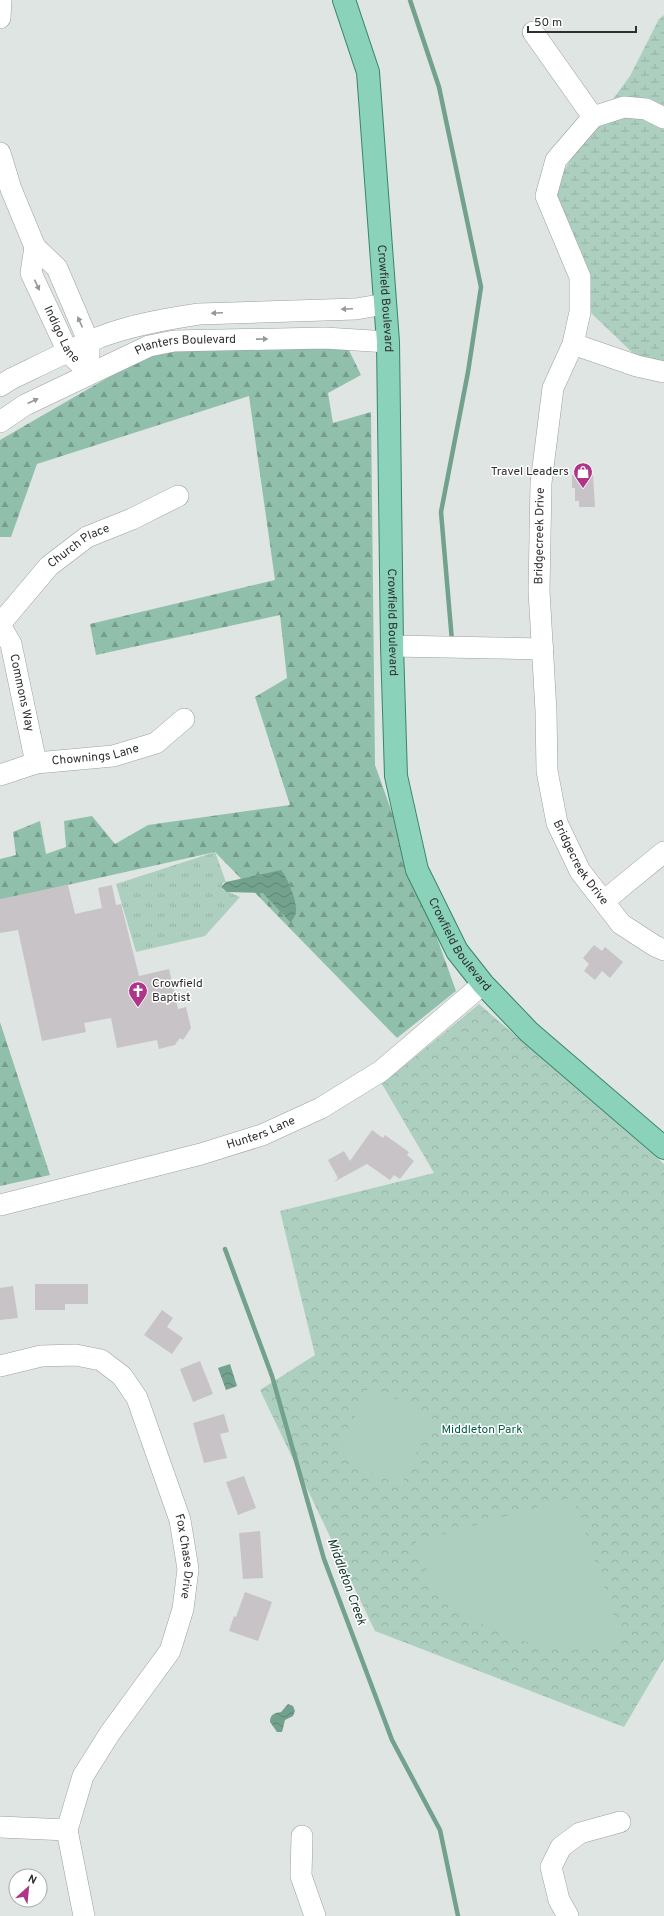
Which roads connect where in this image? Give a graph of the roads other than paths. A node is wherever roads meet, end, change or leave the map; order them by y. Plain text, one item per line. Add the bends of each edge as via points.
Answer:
1 (1, 0) edge
2 (344, 0) edge
3 (0, 18) edge
4 (533, 32) dead end
5 (593, 117) junction
6 (664, 118) edge
7 (0, 153) edge
8 (36, 247) junction
9 (385, 304) junction
10 (388, 342) junction
11 (89, 343) junction
12 (573, 344) junction
13 (68, 352) junction
14 (664, 372) edge
15 (90, 373) junction
16 (0, 386) edge
17 (0, 422) edge
18 (178, 496) dead end
19 (0, 625) edge
20 (392, 646) junction
21 (543, 649) junction
22 (184, 719) dead end
23 (36, 764) junction
24 (0, 775) edge
25 (664, 852) edge
26 (604, 901) junction
27 (664, 950) edge
28 (483, 984) junction
29 (664, 1148) edge
30 (0, 1205) edge
31 (0, 1366) edge
32 (620, 1822) dead end
33 (0, 1827) edge
34 (67, 1830) junction
35 (302, 1836) dead end
36 (84, 1916) edge
37 (315, 1916) edge
38 (568, 1916) edge

1 - 3 street
2 - 9 main road, Crowfield Boulevard via 368,72
4 - 5 street
5 - 6 street via 624,107 646,109
5 - 12 street, Bridgecreek Drive via 556,160 546,196 580,277 580,312
7 - 8 street, Indigo Lane via 11,189
11 -> 8 street, Indigo Lane via 57,268
8 -> 13 street, Indigo Lane via 31,273
9 - 10 main road, Crowfield Boulevard
9 -> 11 street via 356,309 199,314 141,325
15 -> 10 street, Planters Boulevard via 149,346 174,341 325,338
10 - 20 main road, Crowfield Boulevard
11 - 13 street
11 - 15 street, Indigo Lane
12 - 14 street via 637,366
12 - 21 street, Bridgecreek Drive via 553,388 541,483 539,591
13 - 15 street, Indigo Lane
13 - 16 street
17 -> 15 street, Planters Boulevard via 25,405
18 - 19 street, Church Place via 132,519 87,537 49,566
19 - 23 street, Commons Way via 12,644
20 - 21 street
20 - 28 main road, Crowfield Boulevard via 396,776 416,870 457,951
21 - 26 street, Bridgecreek Drive via 547,771 557,823 580,871
22 - 23 street, Chownings Lane via 156,743 113,756
23 - 24 street, Chownings Lane
25 - 26 street
26 - 27 street, Bridgecreek Drive via 621,924
28 - 29 main road, Crowfield Boulevard via 529,1032
28 - 30 street, Hunters Lane via 380,1070 321,1108 262,1135 201,1154
31 - 34 street, Fox Chase Drive via 41,1356 76,1355 101,1360 122,1376 137,1398 180,1520 188,1569 183,1610 170,1651 110,1733 83,1776
32 - 38 street via 580,1833 561,1847 551,1867 559,1900
33 - 34 street
34 - 36 street, Fox Chase Drive
35 - 37 street via 301,1876

